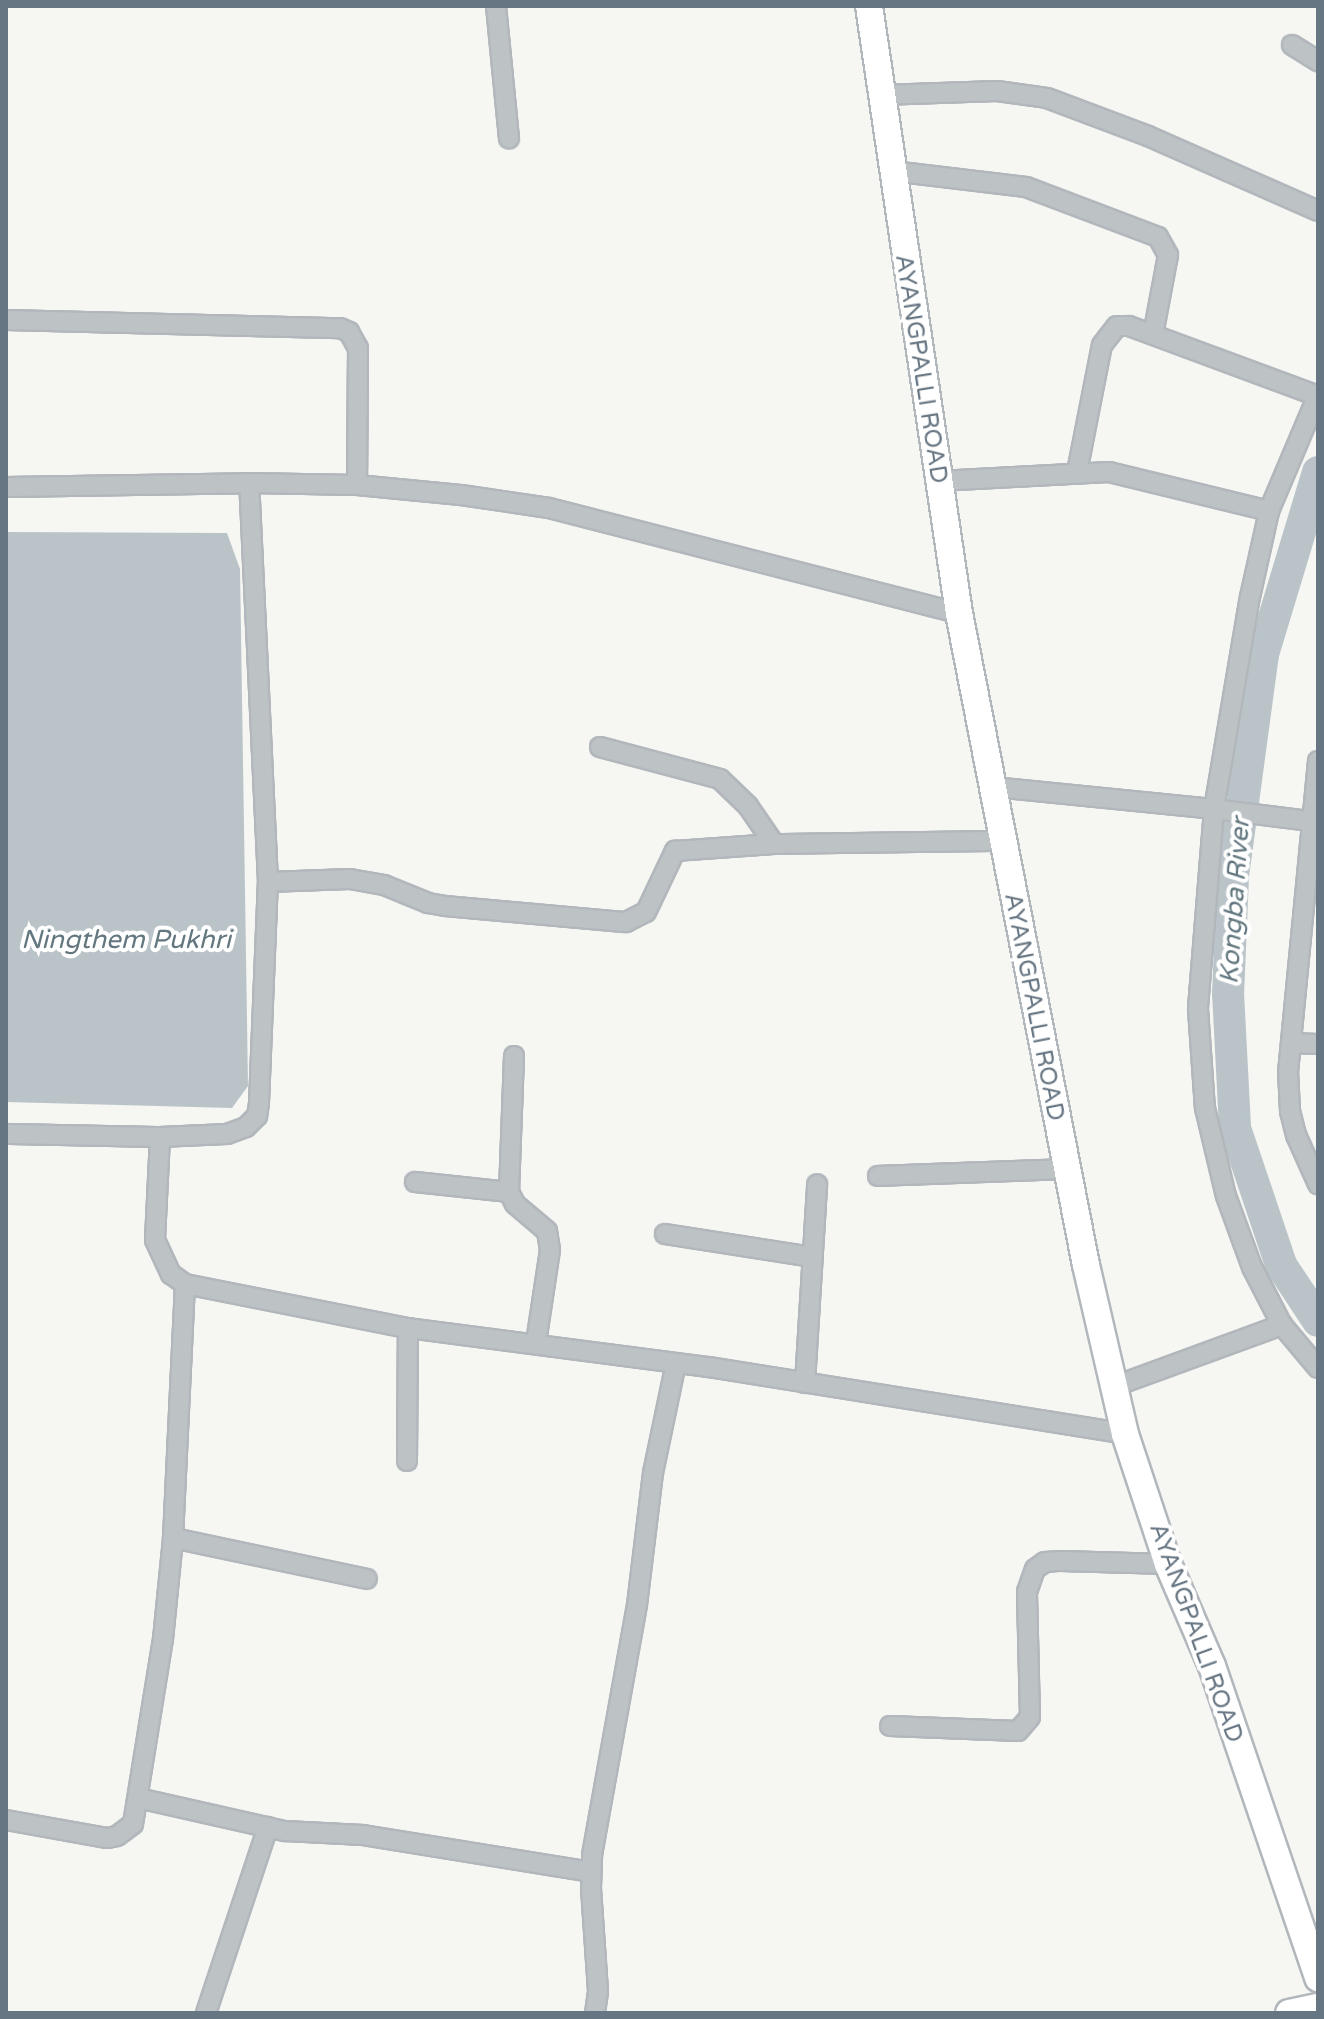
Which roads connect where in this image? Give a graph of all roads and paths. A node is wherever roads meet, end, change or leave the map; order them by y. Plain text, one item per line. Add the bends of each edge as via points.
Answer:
1 (496, 6) edge
2 (869, 6) edge
3 (1292, 45) dead end
4 (1318, 61) edge
5 (881, 95) junction
6 (509, 138) dead end
7 (892, 171) junction
8 (1318, 211) edge
9 (6, 320) edge
10 (1153, 335) junction
11 (1318, 395) edge
12 (1077, 472) junction
13 (938, 481) junction
14 (249, 483) junction
15 (357, 485) junction
16 (6, 487) edge
17 (1269, 511) junction
18 (959, 613) junction
19 (600, 747) dead end
20 (1318, 761) edge
21 (994, 787) junction
22 (1316, 793) edge
23 (1222, 810) junction
24 (1301, 819) junction
25 (1002, 841) junction
26 (774, 844) junction
27 (268, 882) junction
28 (1310, 919) edge
29 (1291, 1043) junction
30 (1318, 1044) edge
31 (514, 1056) dead end
32 (6, 1134) edge
33 (160, 1137) junction
34 (1066, 1169) junction
35 (1316, 1175) edge
36 (878, 1176) dead end
37 (415, 1182) dead end
38 (817, 1184) dead end
39 (509, 1192) junction
40 (665, 1234) dead end
41 (812, 1257) junction
42 (185, 1284) junction
43 (1282, 1325) junction
44 (408, 1328) junction
45 (536, 1343) junction
46 (676, 1363) junction
47 (1318, 1368) edge
48 (805, 1383) junction
49 (1115, 1386) junction
50 (1125, 1434) junction
51 (407, 1461) dead end
52 (173, 1538) junction
53 (1168, 1564) junction
54 (367, 1579) dead end
55 (890, 1726) dead end
56 (138, 1798) junction
57 (6, 1820) edge
58 (268, 1827) junction
59 (591, 1872) junction
60 (1318, 1978) edge
61 (1318, 2007) edge
62 (206, 2013) edge
63 (595, 2013) edge
64 (1289, 2013) edge

1 - 6 street
2 - 5 street, AYANGPALLI ROAD
3 - 4 street
5 - 7 street, AYANGPALLI ROAD
5 - 8 street via 997,91 1047,98
7 - 10 street via 1026,187 1158,237 1168,255
7 - 13 street, AYANGPALLI ROAD
9 - 15 street via 349,332 358,348
10 - 11 street
10 - 12 street via 1117,326 1106,336
11 - 17 street
12 - 13 street
12 - 17 street via 1126,475
13 - 18 street, AYANGPALLI ROAD
14 - 15 street
14 - 16 street
14 - 27 street
15 - 18 street via 549,508
17 - 23 street via 1250,597
18 - 21 street, AYANGPALLI ROAD
19 - 26 street via 720,779 748,806
20 - 22 street
21 - 23 street
21 - 25 street, AYANGPALLI ROAD
22 - 24 street
23 - 24 street
23 - 43 street via 1198,1009 1200,1071 1226,1196 1252,1267
24 - 28 street
25 - 26 street
25 - 34 street, AYANGPALLI ROAD
26 - 27 street via 675,851 646,912 626,922 445,906 350,879
27 - 33 street via 257,1116 227,1134
28 - 29 street
29 - 30 street
29 - 35 street via 1290,1111
31 - 39 street
32 - 33 street
33 - 42 street via 155,1240 171,1274
34 - 36 street
34 - 49 street, AYANGPALLI ROAD
37 - 39 street
38 - 41 street
39 - 45 street via 549,1237
40 - 41 street
41 - 48 street
42 - 44 street
42 - 52 street
43 - 47 street
43 - 49 street
44 - 45 street
44 - 51 street
45 - 46 street
46 - 48 street
46 - 59 street via 653,1473 637,1605
48 - 50 street
49 - 50 street, AYANGPALLI ROAD
50 - 53 street, AYANGPALLI ROAD
52 - 54 street
52 - 56 street
53 - 55 street via 1061,1561 1035,1569 1027,1592 1030,1717 1018,1731
53 - 60 street, AYANGPALLI ROAD via 1212,1666
56 - 57 street via 133,1824 107,1838
56 - 58 street
58 - 59 street via 363,1835
58 - 62 street
59 - 63 street
61 - 64 street

